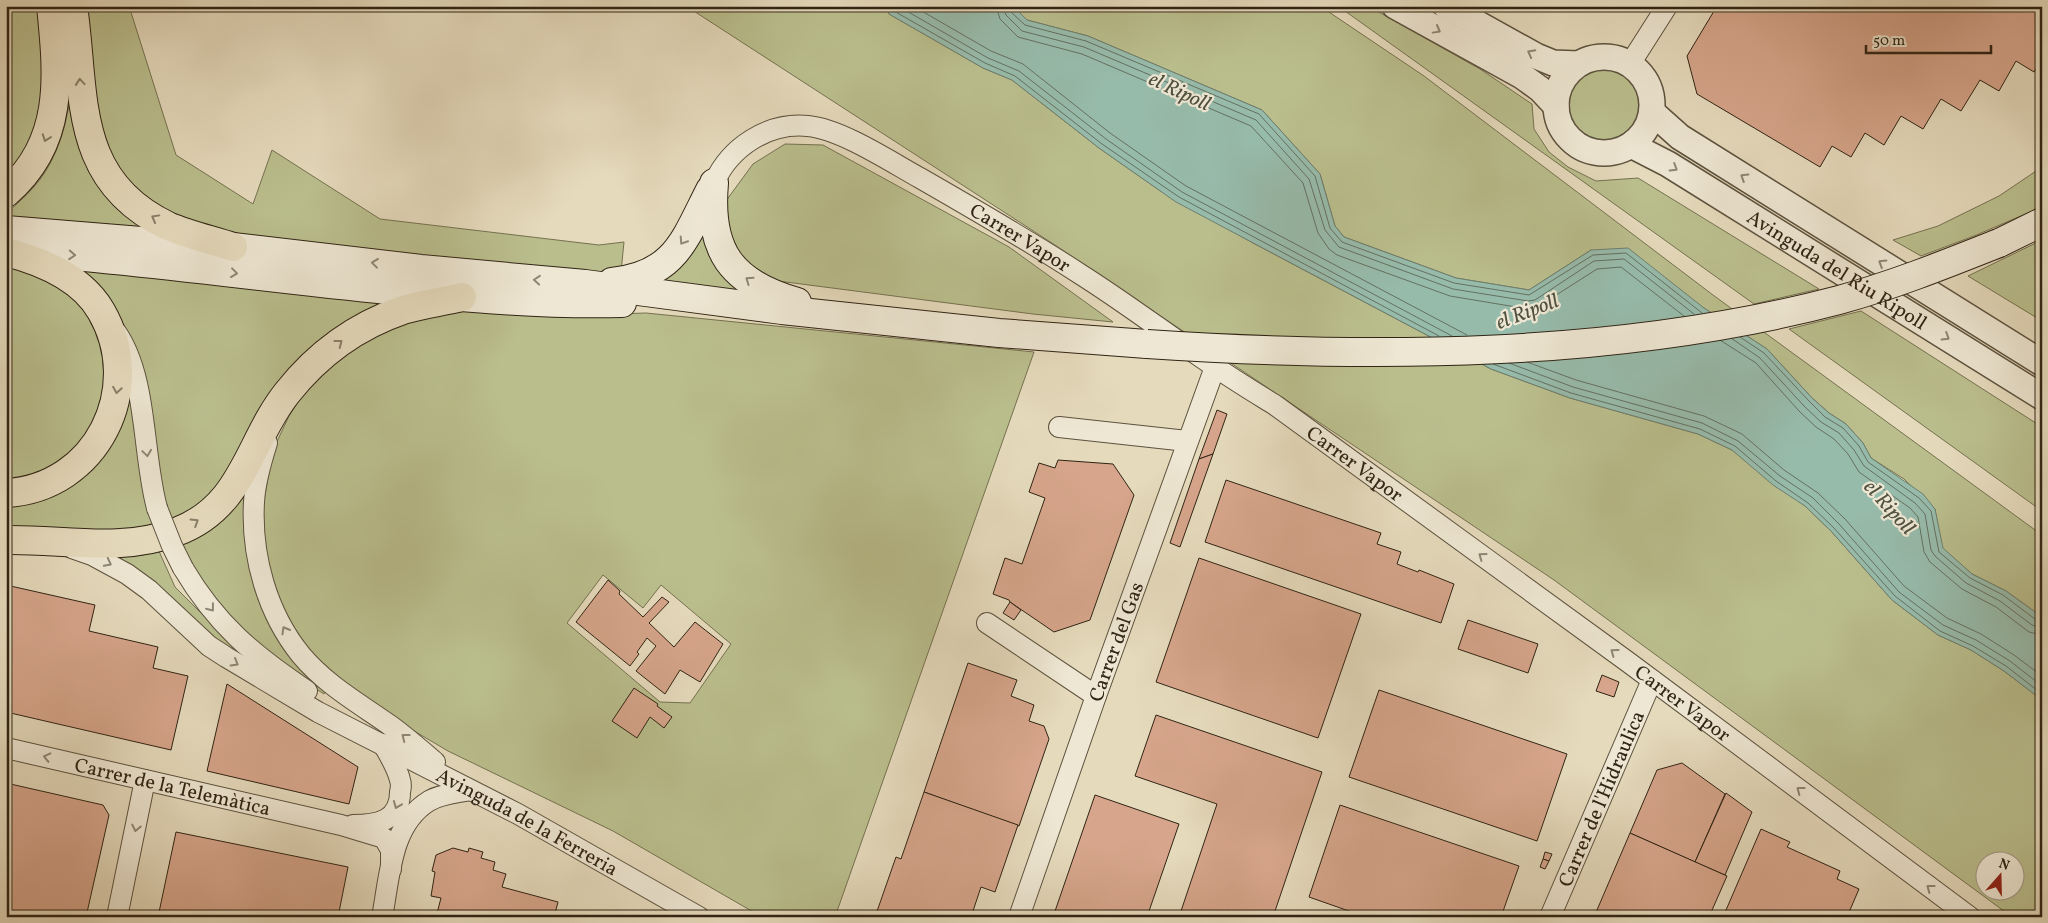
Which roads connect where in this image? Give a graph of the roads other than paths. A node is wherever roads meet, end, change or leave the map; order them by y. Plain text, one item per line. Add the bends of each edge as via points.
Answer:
1 (51, 6) edge
2 (73, 6) edge
3 (1395, 6) edge
4 (1446, 6) edge
5 (1667, 6) edge
6 (1578, 64) junction
7 (1630, 64) junction
8 (1556, 106) junction
9 (1652, 112) junction
10 (1631, 145) junction
11 (714, 183) junction
12 (6, 193) edge
13 (2042, 222) edge
14 (6, 230) edge
15 (233, 247) junction
16 (6, 251) edge
17 (585, 284) junction
18 (462, 297) junction
19 (706, 302) junction
20 (100, 310) junction
21 (861, 318) junction
22 (2042, 363) edge
23 (1215, 367) junction
24 (303, 375) junction
25 (2042, 397) edge
26 (1059, 427) dead end
27 (1188, 441) junction
28 (6, 493) edge
29 (6, 540) edge
30 (46, 542) junction
31 (988, 623) dead end
32 (1652, 680) junction
33 (1096, 696) junction
34 (353, 728) junction
35 (383, 744) junction
36 (6, 748) edge
37 (145, 780) junction
38 (470, 790) junction
39 (340, 825) junction
40 (391, 869) junction
41 (117, 917) edge
42 (382, 917) edge
43 (699, 917) edge
44 (1019, 917) edge
45 (1550, 917) edge
46 (1970, 917) edge

1 -> 12 highway via 56,91 50,126 34,164
15 -> 2 highway via 185,232 150,216 121,193 110,179 94,149 84,113
3 -> 8 street via 1522,76
6 -> 4 street via 1553,63 1536,56
5 - 7 street
6 - 7 street via 1604,57
6 - 8 street via 1561,83
7 - 9 street via 1648,85
8 - 10 street via 1566,134 1589,151 1610,152
9 - 10 street via 1645,130
22 -> 9 street, Avinguda del Riu Ripoll via 1680,138
10 -> 25 street, Avinguda del Riu Ripoll via 1668,164
11 -> 17 main road via 676,252 658,268 635,278
21 -> 11 main road via 770,293 737,272 720,249 716,236 712,204
11 - 23 street, Carrer Vapor via 737,150 763,133 792,125 833,133 893,163 1065,264
13 - 21 main road, bridge via 1925,273 1840,300 1750,320 1618,339 1533,347 1444,351 1245,349 1072,339
14 - 15 main road
17 -> 15 main road
16 -> 18 main road via 84,256
16 - 20 highway via 48,266 66,277
17 - 19 main road
18 - 19 main road via 584,304
24 -> 18 highway via 362,327 404,310
19 - 21 main road
20 -> 28 highway via 109,328 118,362 116,393 108,423 92,449 66,474 32,489
20 -> 34 street, bridge via 125,344 131,359 150,477 158,508 183,568 210,608 247,648 324,701
23 - 27 street, Carrer del Gas
32 -> 23 street, Carrer Vapor via 1275,405
30 -> 24 highway via 132,543 156,539 194,523 232,490 273,414
38 -> 24 street via 320,673 297,649 268,597 254,540 256,483 276,421
26 - 27 street
27 - 33 street, Carrer del Gas
29 - 30 highway
30 -> 34 street via 92,555 127,574 220,654 318,712
31 - 33 street
32 - 45 street, Carrer de l'Hidraulica
46 -> 32 street, Carrer Vapor
33 - 44 street, Carrer del Gas
34 - 35 street, Avinguda de la Ferreria
35 - 38 street, Avinguda de la Ferreria
35 -> 39 street via 401,781 400,802 392,816 382,821 369,825
37 -> 36 street, Carrer de la Telemàtica
37 - 39 street, Carrer de la Telemàtica
37 -> 41 street
38 - 40 street via 429,801 408,820 397,838
38 - 43 street, Avinguda de la Ferreria
39 - 40 street via 384,838 391,850
40 - 42 street

